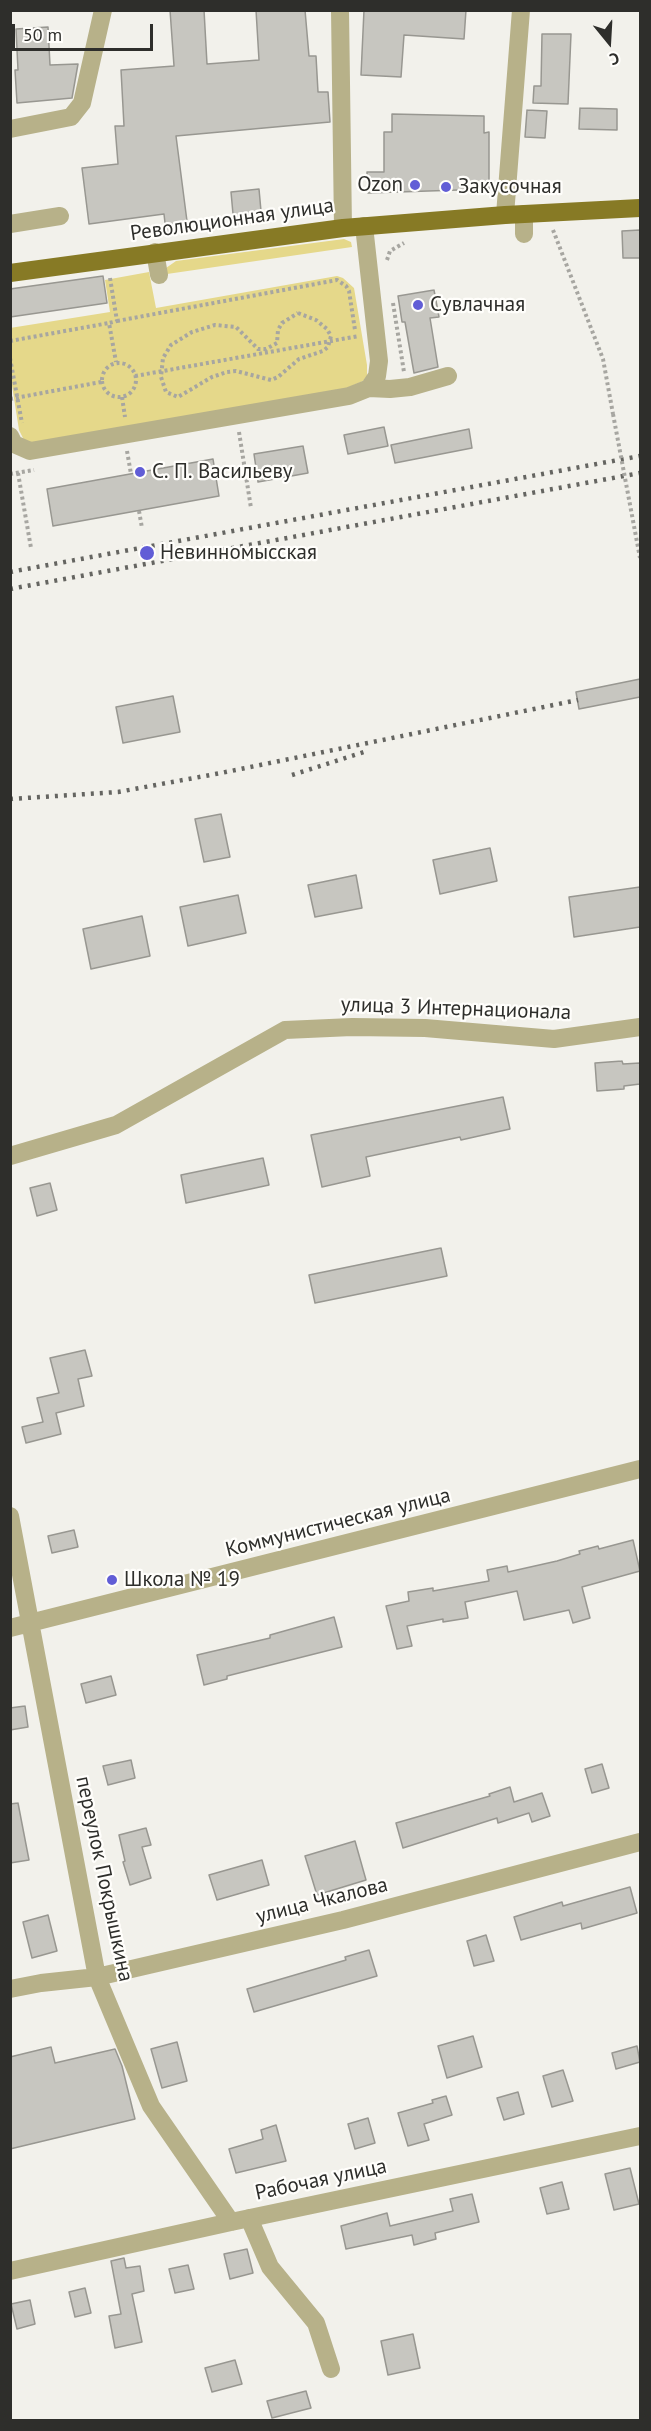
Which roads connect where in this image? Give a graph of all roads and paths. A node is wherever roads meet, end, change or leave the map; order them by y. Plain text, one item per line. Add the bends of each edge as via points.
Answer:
1 (103, 10) edge
2 (340, 10) edge
3 (521, 10) edge
4 (10, 129) edge
5 (640, 208) edge
6 (524, 214) junction
7 (505, 215) junction
8 (60, 216) dead end
9 (10, 224) edge
10 (364, 226) junction
11 (343, 228) junction
12 (552, 228) dead end
13 (524, 234) dead end
14 (155, 252) junction
15 (107, 260) junction
16 (10, 273) edge
17 (159, 275) dead end
18 (117, 321) junction
19 (109, 323) junction
20 (397, 329) dead end
21 (376, 333) junction
22 (356, 336) junction
23 (10, 341) edge
24 (331, 341) junction
25 (358, 346) dead end
26 (10, 358) edge
27 (116, 362) junction
28 (162, 372) junction
29 (448, 375) dead end
30 (135, 376) junction
31 (102, 382) junction
32 (369, 388) junction
33 (17, 398) junction
34 (10, 399) edge
35 (16, 430) edge
36 (228, 434) dead end
37 (139, 451) dead end
38 (117, 455) dead end
39 (40, 469) dead end
40 (18, 473) junction
41 (10, 474) edge
42 (251, 508) dead end
43 (139, 511) dead end
44 (142, 528) dead end
45 (32, 548) dead end
46 (640, 558) edge
47 (640, 1027) edge
48 (10, 1156) edge
49 (640, 1469) edge
50 (10, 1516) edge
51 (30, 1624) junction
52 (10, 1628) edge
53 (640, 1842) edge
54 (97, 1977) junction
55 (10, 1989) edge
56 (640, 2136) edge
57 (240, 2220) junction
58 (10, 2271) edge
59 (331, 2369) dead end

1 - 4 street via 82,103 71,117
2 - 11 street
3 - 7 street
5 - 6 main road, Революционная улица
6 - 7 main road, Революционная улица
6 - 13 street
7 - 10 main road, Революционная улица
8 - 9 street
10 - 11 main road, Революционная улица
10 - 21 street via 361,264
11 - 14 main road, Революционная улица
12 - 46 path, bridge via 603,359
14 - 15 main road, Революционная улица
14 - 17 street
15 - 16 main road, Революционная улица
15 - 18 path
18 - 19 path
18 - 22 path via 337,280 349,291
19 - 23 path
19 - 27 path
20 - 21 path
21 - 22 path
21 - 32 street via 379,361 377,376
22 - 24 path
22 - 25 path
24 - 28 path
24 - 28 path via 323,351 299,359 278,377 262,379 227,372 178,397 166,392
24 - 28 path via 322,323 298,313 282,322 277,343 266,349 258,349 236,327 208,326 171,345 162,358
26 - 33 path
27 - 30 path via 126,363
27 - 31 path via 105,367
28 - 30 path
29 - 32 street via 410,387
30 - 31 path via 132,392 122,397 111,396
31 - 33 path
32 - 35 street via 349,396 30,451 14,444
33 - 34 path
33 - 35 path
36 - 42 path via 239,432
37 - 38 path
39 - 40 path
40 - 41 path
40 - 45 path
43 - 44 path
47 - 48 street, улица 3 Интернационала via 554,1039 425,1028 285,1030 116,1125
49 - 51 street, Коммунистическая улица
50 - 51 street, переулок Покрышкина
51 - 52 street, Коммунистическая улица
51 - 54 street, переулок Покрышкина
53 - 54 street, улица Чкалова via 343,1920
54 - 55 street, улица Чкалова
54 - 57 street, переулок Покрышкина via 151,2106
56 - 57 street, Рабочая улица
57 - 58 street, Рабочая улица
57 - 59 street, переулок Покрышкина via 270,2267 316,2323

